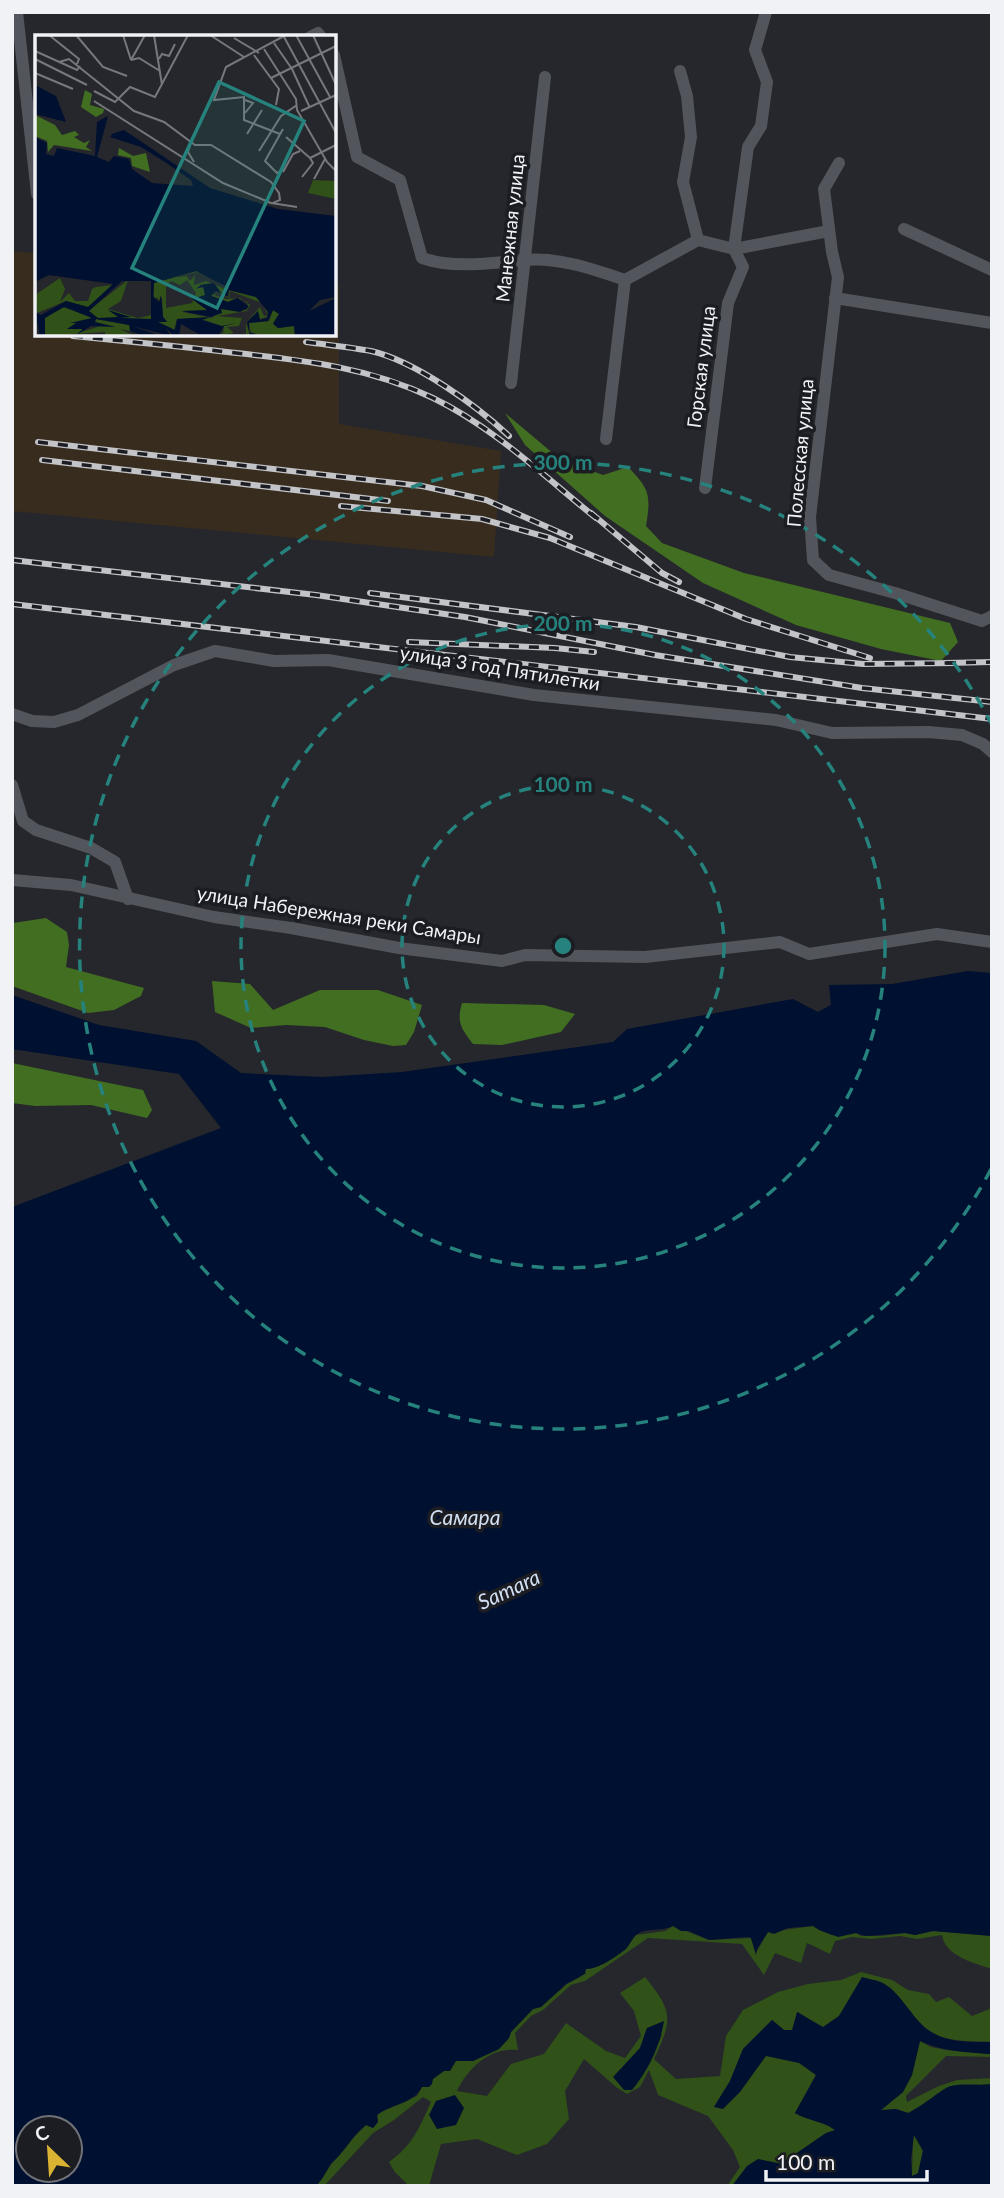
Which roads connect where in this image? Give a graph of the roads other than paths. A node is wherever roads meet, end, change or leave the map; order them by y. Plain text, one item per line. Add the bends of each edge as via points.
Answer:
1 (17, 12) edge
2 (766, 12) edge
3 (336, 64) edge
4 (680, 71) dead end
5 (545, 77) dead end
6 (839, 163) dead end
7 (35, 176) edge
8 (904, 229) dead end
9 (829, 231) junction
10 (698, 240) junction
11 (734, 249) junction
12 (526, 260) junction
13 (992, 270) edge
14 (625, 280) junction
15 (835, 298) junction
16 (992, 323) edge
17 (511, 383) dead end
18 (607, 439) dead end
19 (705, 488) dead end
20 (992, 616) edge
21 (12, 714) edge
22 (992, 752) edge
23 (12, 785) edge
24 (12, 880) edge
25 (128, 899) junction
26 (992, 942) edge

1 - 7 street
2 - 11 street, Горская улица via 755,50 767,82 761,126 748,147
3 - 12 street via 357,157 400,180 422,258 440,264
4 - 10 street via 691,137 683,182
5 - 12 street, Манежная улица
6 - 9 street, Полесская улица via 824,189
8 - 13 street
9 - 11 street
9 - 15 street, Полесская улица via 838,277
10 - 11 street
10 - 14 street
11 - 19 street, Горская улица via 743,267 728,303
12 - 14 street via 582,265
12 - 17 street, Манежная улица
14 - 18 street
15 - 16 street
15 - 20 street, Полесская улица via 810,517 813,560 829,575 982,621
21 - 22 street, улица 3 год Пятилетки via 54,722 78,715 174,665 215,651 274,661 328,660 534,695 776,720 832,733 961,735
23 - 25 street via 23,821 115,862
24 - 25 street, улица Набережная реки Самары via 71,885
25 - 26 street, улица Набережная реки Самары via 398,948 502,961 525,955 645,957 780,942 809,954 936,934

